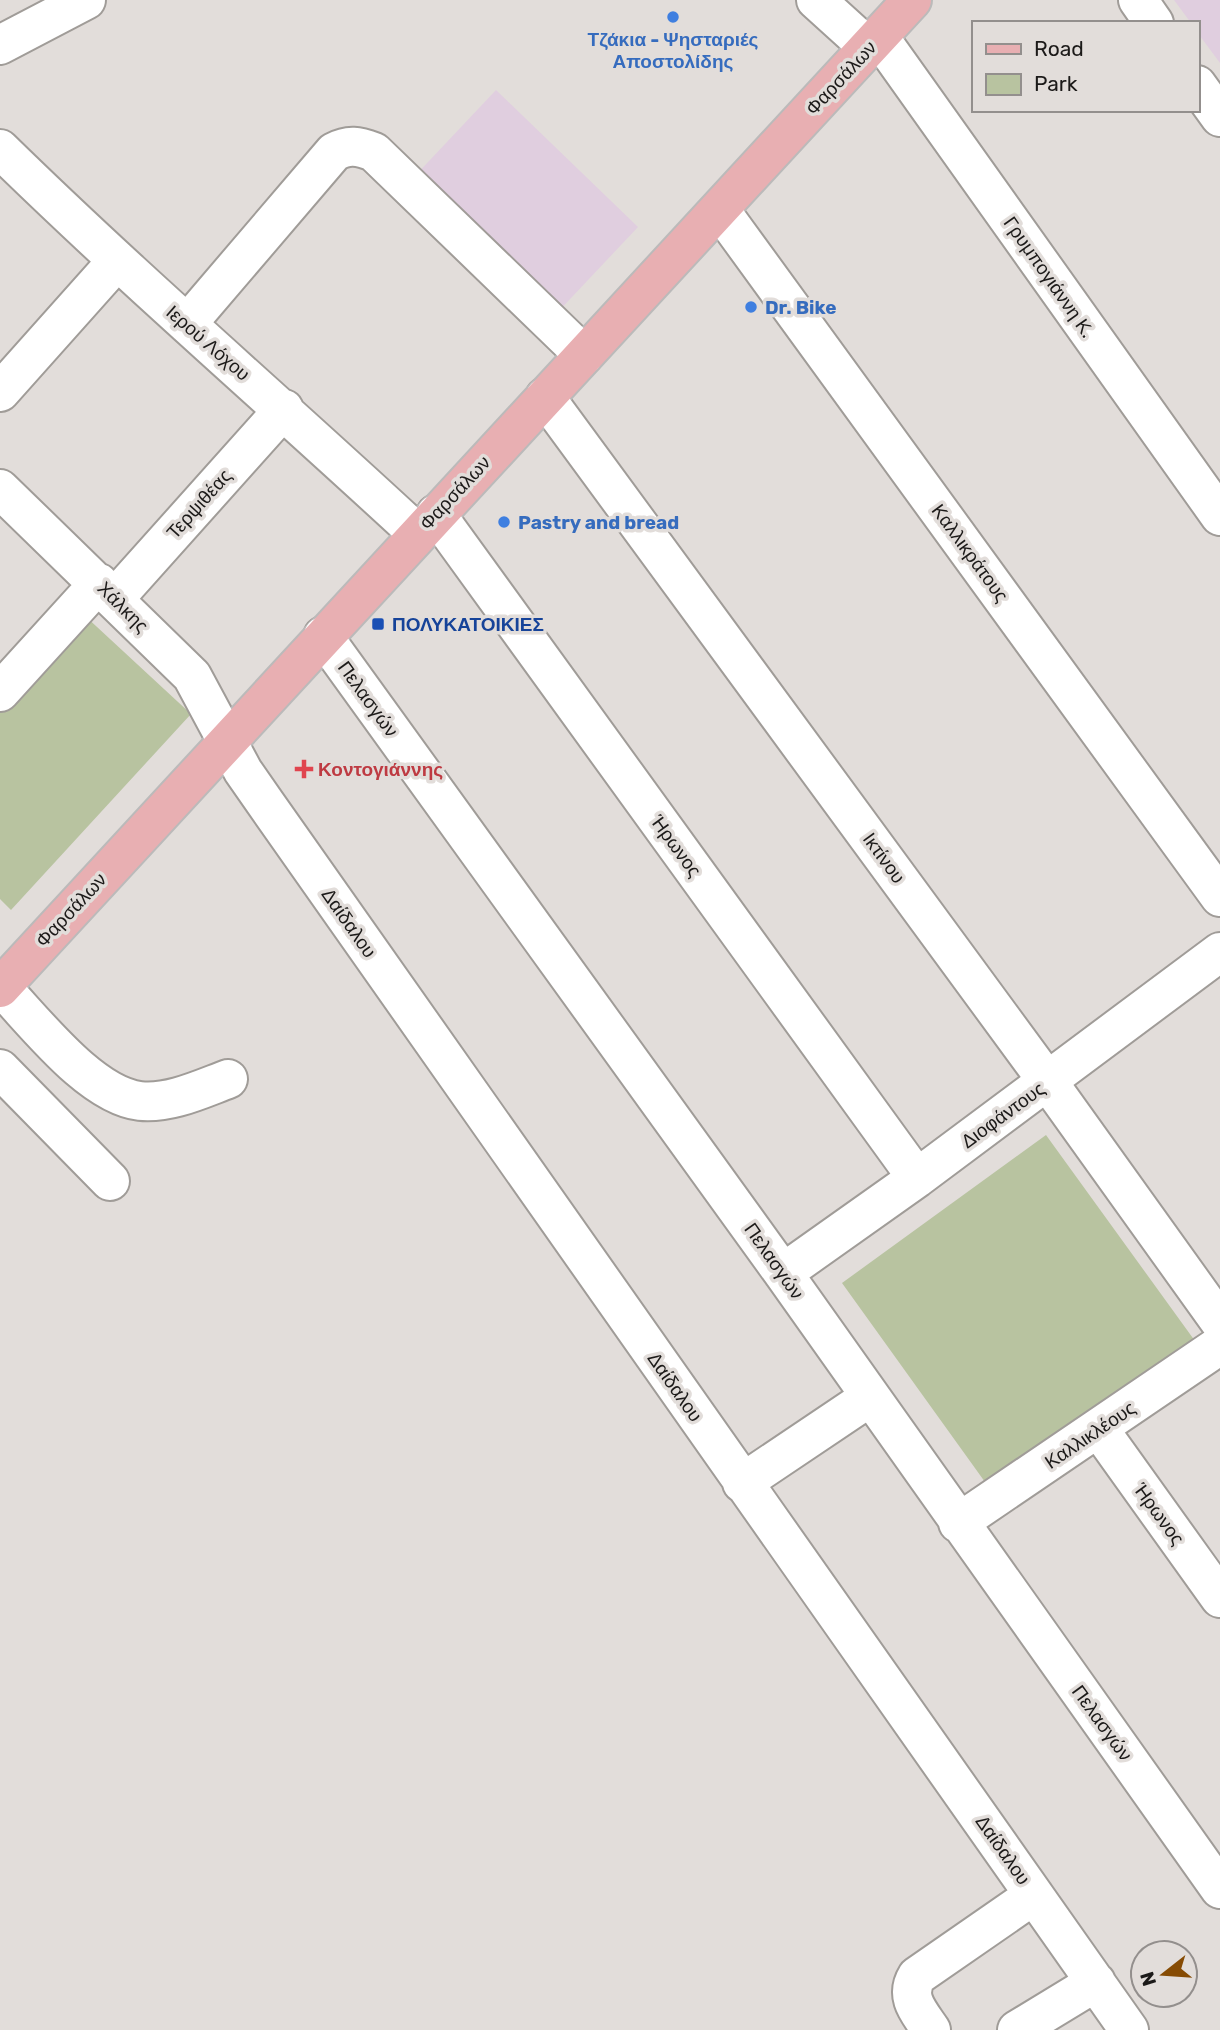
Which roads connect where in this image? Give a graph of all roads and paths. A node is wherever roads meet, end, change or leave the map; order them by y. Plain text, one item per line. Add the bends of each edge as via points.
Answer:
1 (86, 0) edge
2 (816, 0) edge
3 (912, 0) edge
4 (1138, 0) edge
5 (1153, 21) edge
6 (874, 42) junction
7 (0, 45) edge
8 (1199, 88) edge
9 (1220, 117) edge
10 (0, 149) edge
11 (720, 210) junction
12 (116, 262) junction
13 (187, 324) junction
14 (584, 355) junction
15 (0, 392) edge
16 (545, 397) junction
17 (284, 409) junction
18 (0, 489) edge
19 (1220, 516) edge
20 (427, 524) junction
21 (107, 591) junction
22 (323, 636) junction
23 (0, 692) edge
24 (226, 741) junction
25 (1220, 897) edge
26 (1220, 953) edge
27 (0, 987) edge
28 (0, 1069) edge
29 (228, 1079) dead end
30 (1048, 1082) junction
31 (917, 1178) junction
32 (110, 1181) dead end
33 (783, 1273) junction
34 (1220, 1322) edge
35 (1220, 1345) edge
36 (870, 1398) junction
37 (1099, 1429) junction
38 (743, 1483) junction
39 (958, 1523) junction
40 (1220, 1598) edge
41 (1220, 1889) edge
42 (1034, 1895) junction
43 (1096, 1982) junction
44 (931, 2030) edge
45 (1017, 2030) edge
46 (1129, 2030) edge

1 - 7 street
2 - 6 street, Γρυμπογιάννη Κ.
3 - 6 main road, Φαρσάλων
4 - 5 street
6 - 11 main road, Φαρσάλων
6 - 19 street, Γρυμπογιάννη Κ.
8 - 9 street
10 - 12 street, Ιερού Λόχου
11 - 14 main road, Φαρσάλων
11 - 25 street, Καλλικράτους
12 - 13 street, Ιερού Λόχου
12 - 15 street
13 - 14 street via 334,152 359,146 374,152
13 - 17 street, Ιερού Λόχου
14 - 16 main road, Φαρσάλων
16 - 20 main road, Φαρσάλων
16 - 30 street, Ικτίνου
17 - 20 street, Ιερού Λόχου
17 - 21 street, Τερψιθέας
18 - 21 street, Χάλκης
20 - 22 main road, Φαρσάλων
20 - 31 street, Ήρωνος
21 - 23 street, Τερψιθέας
21 - 24 street, Χάλκης via 192,676
22 - 24 main road, Φαρσάλων
22 - 33 street, Πελασγών
24 - 27 main road, Φαρσάλων
24 - 38 street, Δαίδαλου via 265,804
26 - 30 street, Διοφάντους
27 - 29 street via 86,1073 113,1093 141,1101 175,1098
28 - 32 street
30 - 31 street, Διοφάντους
30 - 34 street, Ικτίνου
31 - 33 street, Διοφάντους
33 - 36 street, Πελασγών
35 - 37 street, Καλλικλέους
36 - 38 street
36 - 39 street, Πελασγών
37 - 39 street, Καλλικλέους
37 - 40 street, Ήρωνος
38 - 42 street, Δαίδαλου
39 - 41 street, Πελασγών
42 - 43 street, Δαίδαλου
42 - 44 street via 917,1976 911,1992 913,2003
43 - 45 street
43 - 46 street, Δαίδαλου

